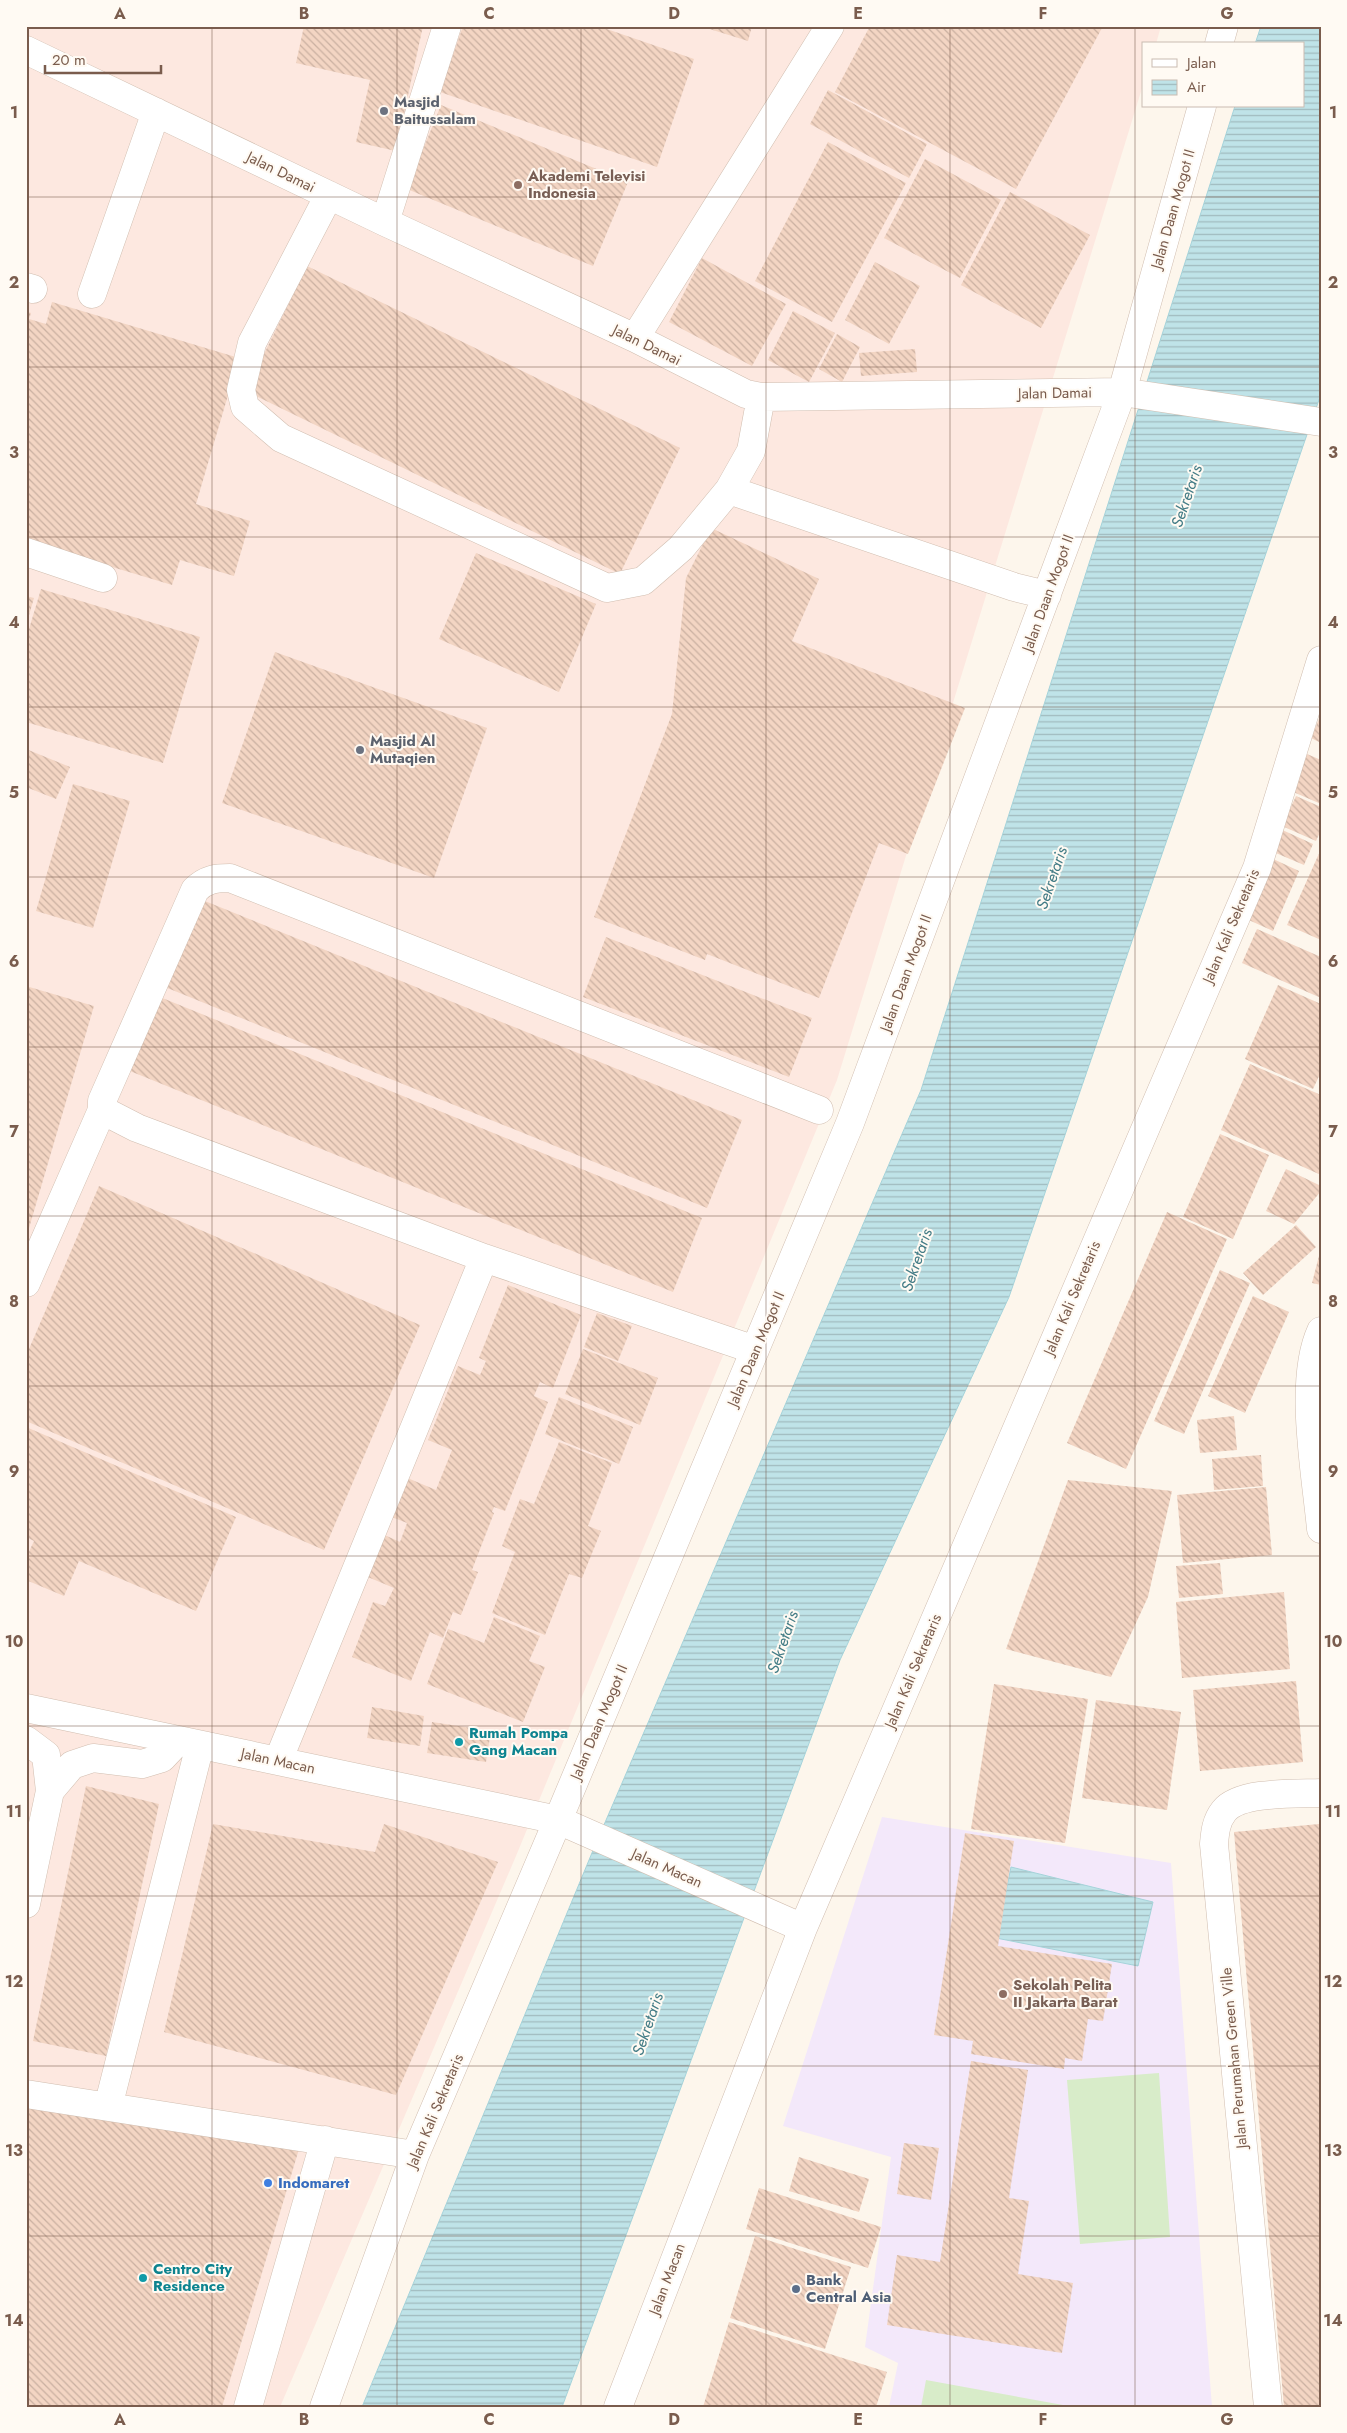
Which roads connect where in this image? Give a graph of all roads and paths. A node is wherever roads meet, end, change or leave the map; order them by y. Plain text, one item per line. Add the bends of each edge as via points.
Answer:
1 (447, 26) edge
2 (830, 26) edge
3 (1224, 26) edge
4 (1220, 42) edge
5 (26, 50) edge
6 (1202, 108) edge
7 (156, 112) junction
8 (329, 195) junction
9 (385, 222) junction
10 (92, 294) dead end
11 (635, 338) junction
12 (1132, 393) junction
13 (761, 397) junction
14 (1321, 422) edge
15 (729, 490) junction
16 (26, 552) edge
17 (102, 578) dead end
18 (1047, 595) junction
19 (1321, 660) edge
20 (102, 1110) junction
21 (819, 1110) dead end
22 (484, 1258) junction
23 (26, 1283) edge
24 (1321, 1331) edge
25 (755, 1350) junction
26 (1321, 1530) edge
27 (26, 1708) edge
28 (26, 1740) edge
29 (189, 1742) junction
30 (278, 1761) junction
31 (50, 1791) junction
32 (1321, 1793) edge
33 (570, 1825) junction
34 (26, 1904) edge
35 (796, 1925) junction
36 (26, 2094) edge
37 (108, 2107) junction
38 (325, 2140) junction
39 (415, 2155) junction
40 (248, 2407) edge
41 (324, 2407) edge
42 (618, 2407) edge
43 (1268, 2407) edge

1 - 9 street
2 - 11 street
3 - 4 street
5 - 7 street, Jalan Damai
6 - 12 street, Jalan Daan Mogot II
7 - 8 street, Jalan Damai
7 - 10 street
8 - 9 street, Jalan Damai
8 - 15 street via 252,343 241,390 245,407 281,438 607,588 643,581 681,548
9 - 11 street, Jalan Damai
11 - 13 street, Jalan Damai via 738,390
12 - 13 street, Jalan Damai
12 - 14 street, Jalan Damai
12 - 18 street, Jalan Daan Mogot II
13 - 15 street via 751,451
15 - 18 street via 1014,587
16 - 17 street
18 - 25 street, Jalan Daan Mogot II via 850,1123
19 - 35 street, Jalan Kali Sekretaris via 1256,868
20 - 21 street via 102,1100 195,890 210,879 219,878 230,878
20 - 22 street via 137,1128
20 - 23 street
22 - 25 street
22 - 30 street
24 - 26 street via 1311,1359 1310,1386
25 - 33 street, Jalan Daan Mogot II
27 - 29 street, Jalan Macan
28 - 31 street via 46,1755
29 - 30 street, Jalan Macan
29 - 31 street via 162,1758 142,1764 93,1758 72,1765
29 - 37 street
30 - 33 street, Jalan Macan
31 - 34 street
32 - 43 street, Jalan Perumahan Green Ville via 1238,1800 1224,1810 1215,1826 1214,1844
33 - 35 street, Jalan Macan
33 - 39 street, Jalan Kali Sekretaris
35 - 42 street, Jalan Macan
36 - 37 street
37 - 38 street
38 - 39 street
38 - 40 street
39 - 41 street, Jalan Kali Sekretaris

